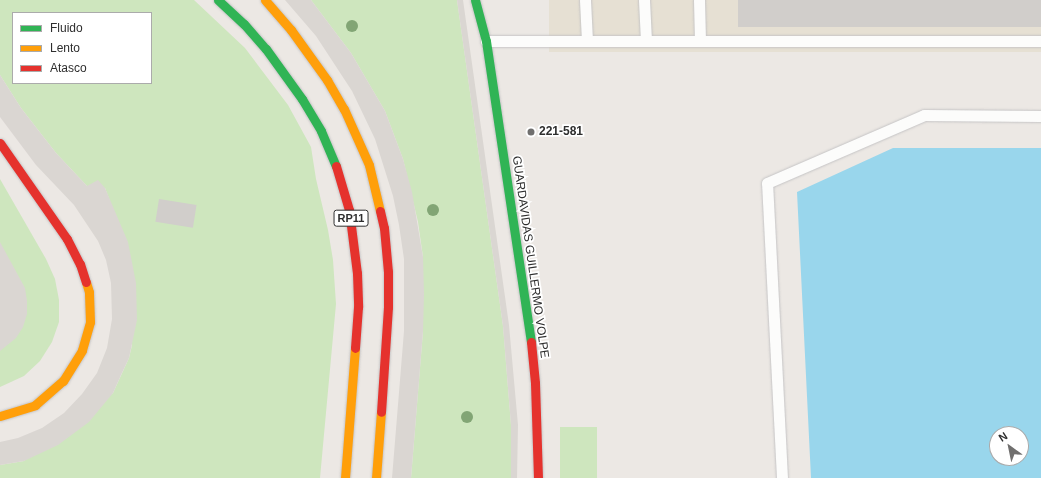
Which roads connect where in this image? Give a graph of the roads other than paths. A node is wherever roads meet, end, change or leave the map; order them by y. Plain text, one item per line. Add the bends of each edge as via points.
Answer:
1 (218, 0) edge
2 (265, 0) edge
3 (475, 0) edge
4 (585, 0) edge
5 (644, 0) edge
6 (699, 0) edge
7 (487, 7) dead end
8 (486, 41) junction
9 (587, 41) junction
10 (646, 41) junction
11 (700, 41) junction
12 (1041, 41) edge
13 (1041, 116) edge
14 (0, 143) edge
15 (0, 416) edge
16 (345, 478) edge
17 (376, 478) edge
18 (538, 478) edge
19 (782, 478) edge

1 - 16 main road, RP11 via 266,49 302,99 321,131 334,161 349,210 357,266 358,307
2 - 17 main road, RP11 via 291,30 327,80 344,109 369,165 377,194 384,228 388,307
3 - 8 main road, GUARDAVIDAS GUILLERMO VOLPE
4 - 9 lane
5 - 10 lane
6 - 11 lane
7 - 8 main road, GUARDAVIDAS GUILLERMO VOLPE
8 - 9 lane
8 - 18 main road, GUARDAVIDAS GUILLERMO VOLPE via 529,319 535,383
9 - 10 lane
10 - 11 lane
11 - 12 lane
13 - 19 lane via 924,115 768,183
14 - 15 main road via 67,239 80,264 89,292 90,322 82,350 63,381 35,405

